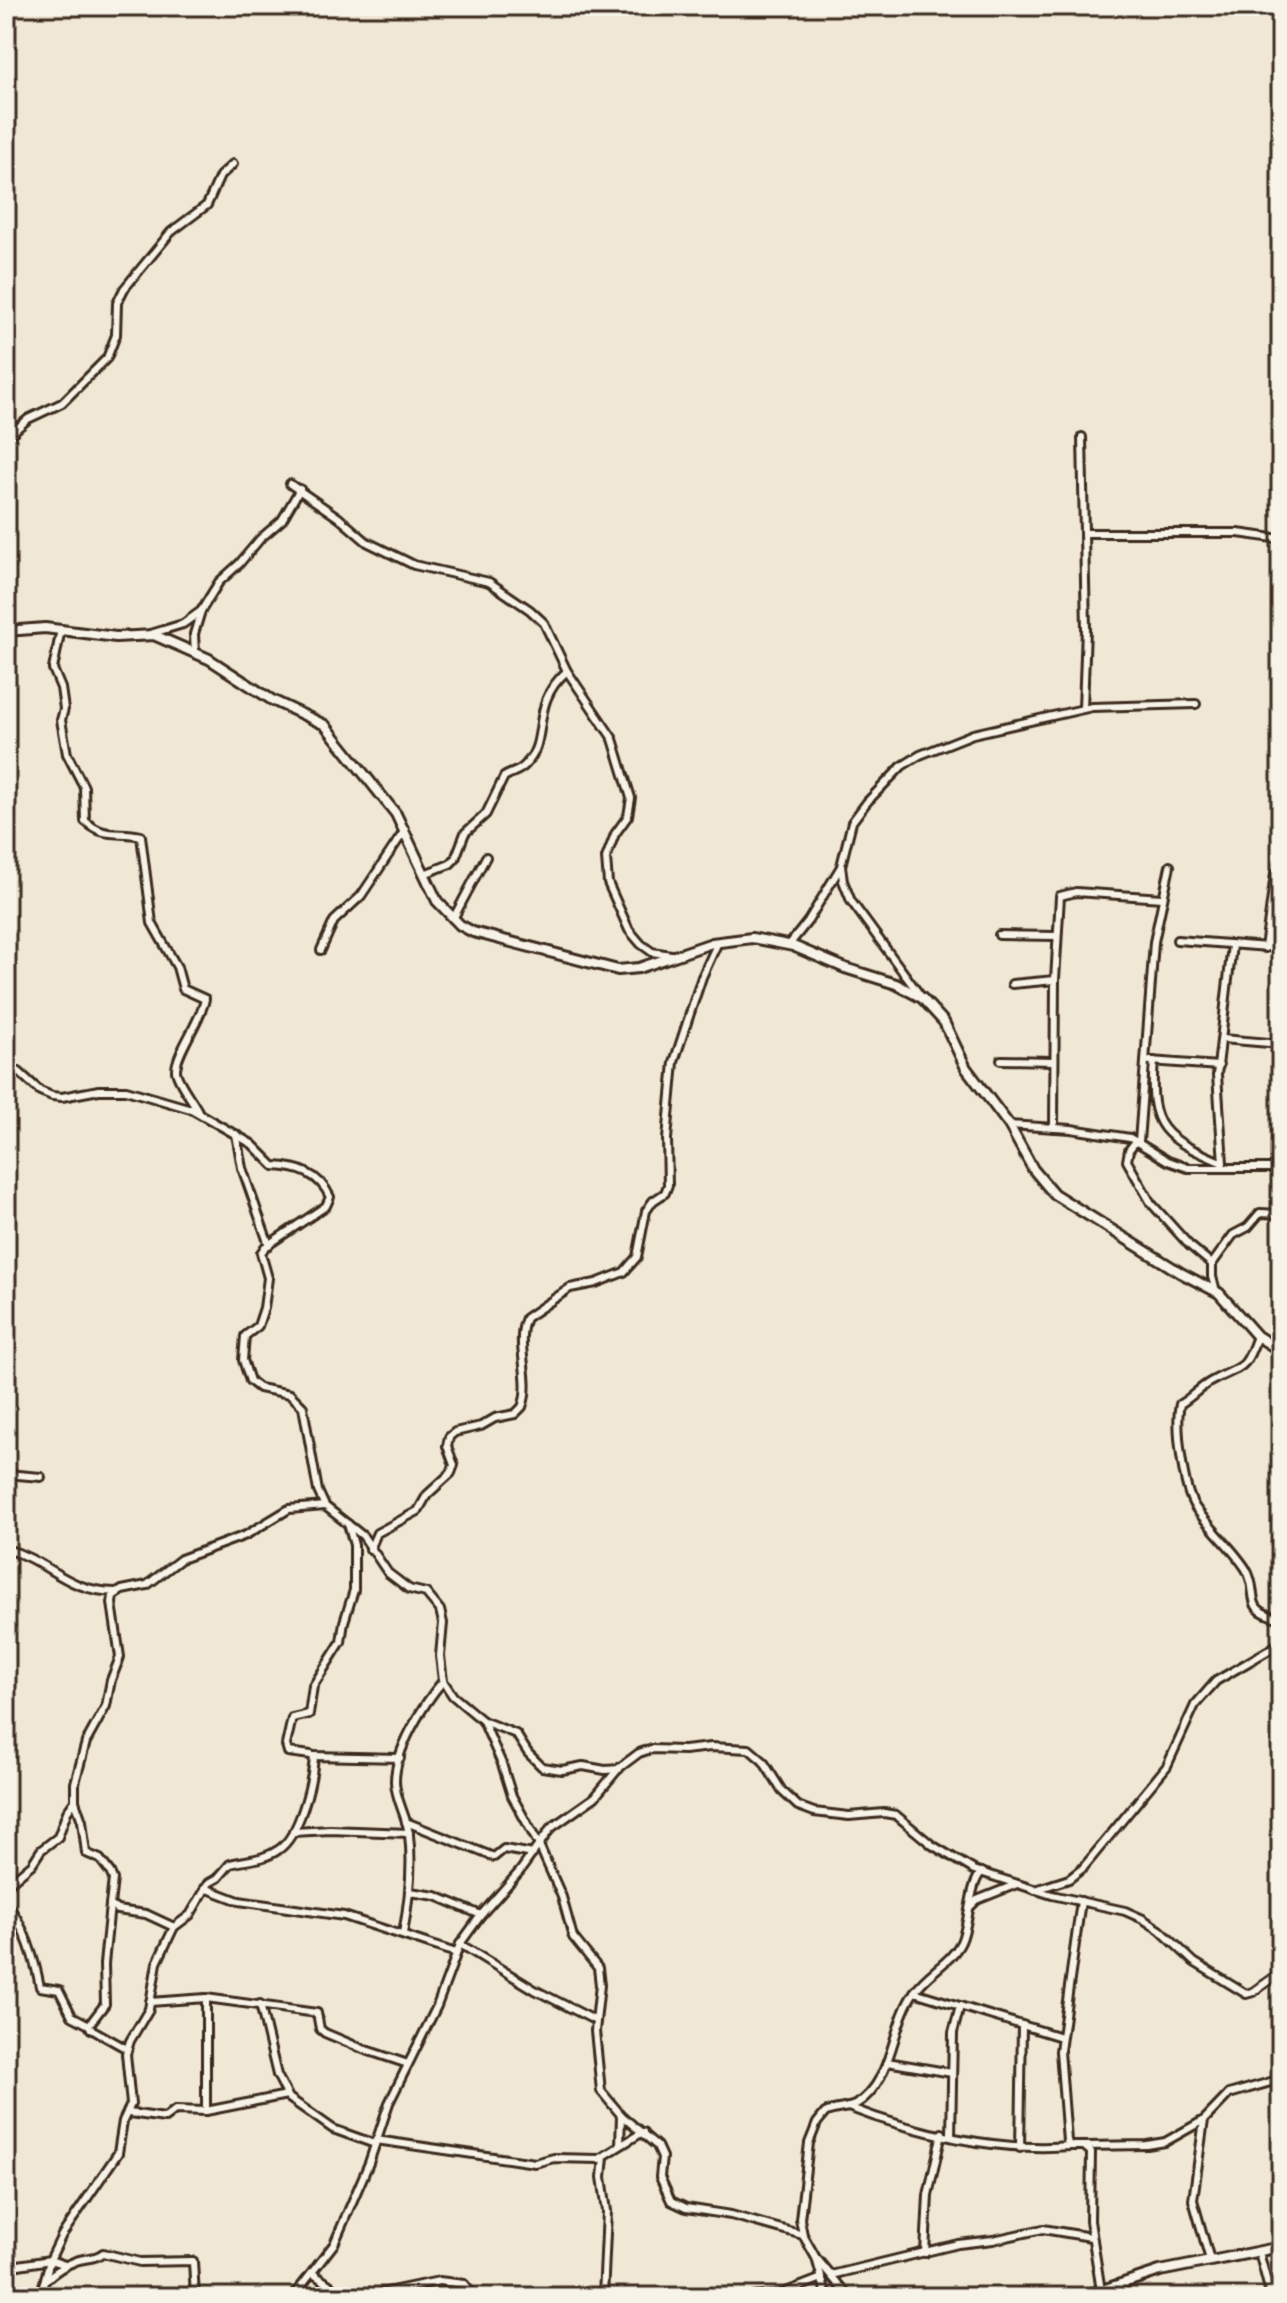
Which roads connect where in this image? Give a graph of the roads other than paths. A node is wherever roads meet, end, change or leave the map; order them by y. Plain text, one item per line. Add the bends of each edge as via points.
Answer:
1 (233, 164) dead end
2 (1082, 437) dead end
3 (6, 438) edge
4 (290, 484) dead end
5 (300, 489) junction
6 (1085, 533) junction
7 (1281, 539) edge
8 (201, 611) junction
9 (61, 629) junction
10 (6, 631) edge
11 (150, 634) junction
12 (195, 653) junction
13 (567, 671) junction
14 (1196, 704) dead end
15 (1083, 708) junction
16 (405, 830) junction
17 (486, 857) dead end
18 (841, 866) junction
19 (1170, 866) dead end
20 (424, 874) junction
21 (1275, 874) dead end
22 (1162, 898) junction
23 (453, 919) junction
24 (999, 935) dead end
25 (1057, 936) junction
26 (1177, 940) dead end
27 (718, 942) junction
28 (789, 945) junction
29 (1232, 945) junction
30 (1265, 948) junction
31 (1281, 948) edge
32 (321, 950) dead end
33 (674, 956) junction
34 (1055, 980) junction
35 (1012, 984) dead end
36 (922, 998) junction
37 (1222, 1039) junction
38 (1281, 1044) edge
39 (1001, 1060) dead end
40 (1144, 1060) junction
41 (1054, 1061) junction
42 (1154, 1061) junction
43 (6, 1065) edge
44 (1219, 1066) junction
45 (198, 1112) junction
46 (1009, 1125) junction
47 (1054, 1128) junction
48 (236, 1134) junction
49 (1137, 1142) junction
50 (1281, 1168) edge
51 (1281, 1214) edge
52 (269, 1245) junction
53 (1212, 1264) junction
54 (1216, 1291) junction
55 (1257, 1336) junction
56 (1281, 1351) edge
57 (6, 1474) edge
58 (41, 1477) dead end
59 (319, 1498) junction
60 (311, 1506) junction
61 (325, 1506) junction
62 (348, 1524) junction
63 (370, 1548) junction
64 (6, 1549) edge
65 (353, 1560) junction
66 (116, 1592) junction
67 (1281, 1619) edge
68 (1281, 1643) edge
69 (443, 1681) junction
70 (483, 1721) junction
71 (313, 1756) junction
72 (400, 1758) junction
73 (619, 1768) junction
74 (75, 1801) junction
75 (406, 1822) junction
76 (293, 1832) junction
77 (409, 1833) junction
78 (539, 1845) junction
79 (533, 1854) junction
80 (975, 1873) junction
81 (1017, 1884) junction
82 (6, 1886) edge
83 (205, 1888) junction
84 (1035, 1890) junction
85 (410, 1892) junction
86 (1081, 1901) junction
87 (6, 1903) edge
88 (110, 1905) junction
89 (971, 1906) junction
90 (481, 1915) junction
91 (174, 1927) junction
92 (403, 1934) junction
93 (460, 1944) junction
94 (456, 1953) junction
95 (1281, 1972) edge
96 (914, 1992) junction
97 (206, 1998) junction
98 (150, 2002) junction
99 (260, 2004) junction
100 (960, 2006) junction
101 (596, 2021) junction
102 (89, 2025) junction
103 (1022, 2025) junction
104 (1061, 2037) junction
105 (127, 2049) junction
106 (887, 2062) junction
107 (408, 2064) junction
108 (952, 2073) junction
109 (1281, 2079) edge
110 (287, 2095) junction
111 (848, 2107) junction
112 (206, 2111) junction
113 (129, 2113) junction
114 (621, 2115) junction
115 (1204, 2120) junction
116 (643, 2132) junction
117 (932, 2132) junction
118 (942, 2133) junction
119 (951, 2136) junction
120 (376, 2142) junction
121 (620, 2145) junction
122 (939, 2146) junction
123 (1070, 2146) junction
124 (1084, 2146) junction
125 (1020, 2148) junction
126 (604, 2157) junction
127 (594, 2160) junction
128 (602, 2168) junction
129 (800, 2219) junction
130 (790, 2231) junction
131 (803, 2235) junction
132 (1091, 2237) junction
133 (1281, 2247) edge
134 (1259, 2252) junction
135 (925, 2253) junction
136 (816, 2258) junction
137 (50, 2260) junction
138 (1210, 2260) junction
139 (66, 2266) junction
140 (6, 2267) edge
141 (312, 2273) junction
142 (831, 2275) junction
143 (822, 2278) junction
144 (44, 2282) junction
145 (1101, 2291) junction
146 (344, 2295) edge
147 (40, 2297) edge
148 (195, 2297) edge
149 (293, 2297) edge
150 (331, 2297) edge
151 (362, 2297) edge
152 (474, 2297) edge
153 (603, 2297) edge
154 (751, 2297) edge
155 (827, 2297) edge
156 (849, 2297) edge
157 (1081, 2297) edge
158 (1271, 2297) edge

1 - 3 street via 220,176 207,205 171,232 124,289 107,358 62,403 28,419
2 - 6 street
4 - 5 street
5 - 8 street via 282,520 219,582
5 - 13 street via 367,542 414,565 489,582 520,603 544,623
6 - 7 street via 1238,533
6 - 15 street
8 - 11 street via 183,624
8 - 12 street
9 - 10 street
9 - 11 street via 116,637
9 - 45 street via 53,669 61,688 67,754 84,787 85,821 112,835 141,836 154,929 177,967 183,989 205,999 176,1068
11 - 12 street
12 - 16 street via 327,727
13 - 20 street via 548,691 527,764 504,777 486,814 465,833 455,859
13 - 33 street via 613,739 631,798 628,816 606,858 608,883 641,944
14 - 15 street
15 - 18 street via 973,734 902,766 857,813
16 - 20 street
16 - 32 street via 361,896 334,921
17 - 23 street
18 - 28 street
18 - 36 street via 851,901
19 - 22 street
20 - 23 street
21 - 30 street
22 - 25 street via 1065,894 1057,907
22 - 40 street
23 - 33 street via 478,934 608,969 639,968
24 - 25 street
25 - 34 street
26 - 29 street
27 - 28 street via 752,938
27 - 33 street
27 - 63 street via 674,1062 668,1185 646,1211 633,1264 615,1276 570,1288 526,1318 522,1407 449,1437 451,1473 418,1511 377,1533
28 - 36 street
29 - 30 street
29 - 37 street
30 - 31 street
34 - 35 street
34 - 41 street
36 - 46 street via 944,1022 966,1068
37 - 38 street
37 - 44 street
39 - 41 street
40 - 42 street
40 - 49 street
41 - 47 street
42 - 44 street
42 - 44 street via 1153,1104 1166,1133 1223,1163
43 - 45 street via 52,1096 133,1091
45 - 48 street
46 - 47 street
46 - 54 street via 1054,1194
47 - 49 street
48 - 52 street
48 - 52 street via 274,1166 294,1167 317,1179 330,1197 326,1206
49 - 50 street via 1188,1168
49 - 53 street via 1127,1161 1151,1203
51 - 53 street via 1260,1213 1233,1235
52 - 59 street via 261,1253 268,1278 262,1317 245,1336 243,1360 250,1381 290,1394 303,1407
53 - 54 street
54 - 55 street
55 - 56 street
55 - 67 street via 1241,1369 1213,1380 1180,1404 1179,1428 1192,1500 1245,1568 1254,1605
57 - 58 street
59 - 60 street
59 - 61 street
60 - 61 street
60 - 66 street via 289,1509 246,1535 186,1556 147,1585
61 - 62 street
62 - 63 street
62 - 65 street
63 - 65 street
63 - 69 street via 394,1579 426,1593 436,1604 443,1623
64 - 66 street via 78,1586
65 - 71 street via 354,1590 341,1642 314,1682 309,1714 292,1718 286,1745 288,1752
66 - 74 street via 112,1603 120,1657 105,1711 86,1742
68 - 84 street via 1216,1681 1195,1705 1170,1762 1083,1868 1069,1879
69 - 70 street
69 - 72 street via 426,1702
70 - 73 street via 516,1734 542,1767
70 - 78 street via 512,1796
71 - 72 street
71 - 76 street
72 - 75 street via 395,1778
73 - 78 street via 601,1792 551,1828
73 - 80 street via 651,1749 743,1747 763,1761 798,1806 849,1816 896,1815
74 - 82 street via 58,1837
74 - 88 street via 86,1853 103,1862 112,1876
75 - 77 street
75 - 79 street via 494,1857 504,1849
76 - 77 street
76 - 83 street via 279,1850 230,1864
77 - 85 street
78 - 79 street
78 - 101 street via 573,1937 598,1968
79 - 90 street
80 - 81 street
80 - 89 street
81 - 84 street
81 - 89 street
83 - 91 street via 190,1915
83 - 92 street via 233,1899 344,1916
84 - 86 street
85 - 90 street via 436,1896
85 - 92 street
86 - 95 street via 1143,1919 1194,1962 1246,1994
86 - 104 street
87 - 102 street via 36,1965 40,1987 59,1990 72,2016
88 - 91 street
88 - 102 street via 105,2004
89 - 96 street via 956,1951
90 - 93 street
91 - 98 street via 157,1963
92 - 94 street
93 - 94 street
93 - 101 street
94 - 107 street
96 - 100 street
96 - 106 street
97 - 98 street
97 - 99 street
97 - 112 street
98 - 105 street
99 - 107 street via 317,2013 325,2033
99 - 110 street
100 - 103 street
100 - 108 street
101 - 114 street via 599,2085
102 - 105 street
103 - 104 street
103 - 125 street
104 - 123 street
105 - 113 street
106 - 108 street
106 - 111 street via 873,2085
107 - 120 street
108 - 119 street
109 - 115 street via 1229,2094
110 - 112 street
110 - 120 street via 333,2129
111 - 117 street
111 - 129 street via 825,2113 813,2130
112 - 113 street via 175,2110 165,2118
113 - 137 street via 118,2153 77,2210
114 - 116 street
114 - 121 street
115 - 124 street via 1158,2144
115 - 138 street via 1193,2200
116 - 121 street
116 - 130 street via 660,2151 660,2177 675,2204
117 - 118 street
117 - 122 street
118 - 119 street
118 - 122 street
119 - 125 street
120 - 127 street via 529,2163
120 - 141 street via 334,2244
121 - 126 street
122 - 135 street via 928,2195
123 - 124 street
123 - 125 street
124 - 132 street via 1091,2156
126 - 127 street
126 - 128 street
127 - 128 street
128 - 153 street via 607,2211
129 - 130 street
129 - 131 street
130 - 131 street
131 - 136 street
132 - 135 street via 1043,2229
132 - 145 street
133 - 134 street
134 - 138 street
134 - 158 street
135 - 142 street
136 - 142 street
136 - 143 street
137 - 139 street
137 - 140 street
137 - 144 street
138 - 145 street
139 - 144 street
139 - 148 street via 105,2253 140,2262 193,2261
141 - 146 street
141 - 149 street
142 - 156 street
143 - 154 street via 778,2295
143 - 155 street
144 - 147 street
145 - 157 street
146 - 150 street
151 - 152 street via 439,2281 462,2283

